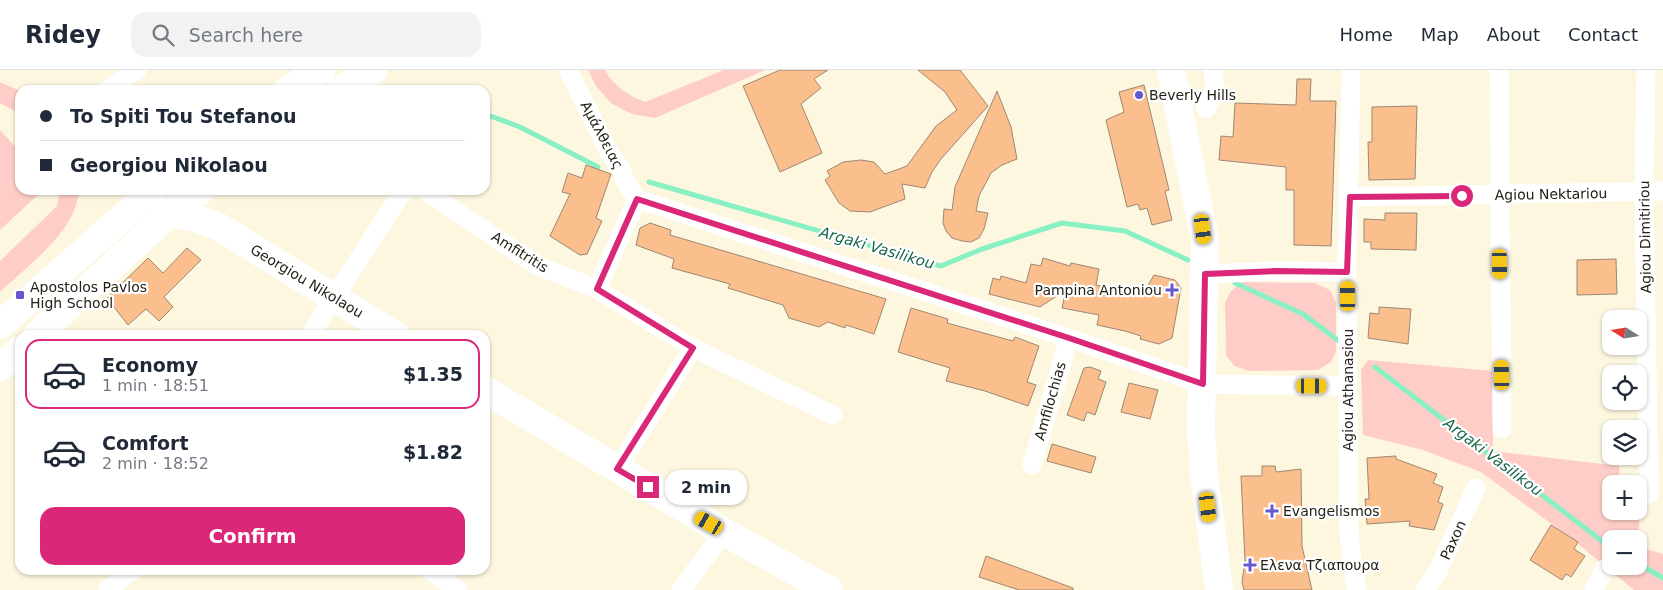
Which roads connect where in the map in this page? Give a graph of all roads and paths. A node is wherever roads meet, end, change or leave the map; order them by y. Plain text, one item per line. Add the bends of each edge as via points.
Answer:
1 (137, 70) edge
2 (321, 70) edge
3 (374, 70) edge
4 (568, 70) edge
5 (1171, 70) edge
6 (1213, 70) edge
7 (1351, 70) edge
8 (1499, 70) edge
9 (1646, 70) edge
10 (114, 85) edge
11 (296, 85) edge
12 (348, 85) edge
13 (1206, 109) dead end
14 (1654, 192) edge
15 (148, 195) edge
16 (195, 195) edge
17 (209, 195) edge
18 (399, 195) edge
19 (432, 195) edge
20 (1499, 195) junction
21 (1350, 197) junction
22 (637, 199) junction
23 (170, 214) junction
24 (219, 227) junction
25 (1347, 272) junction
26 (1205, 274) junction
27 (597, 289) junction
28 (333, 298) junction
29 (0, 325) edge
30 (42, 330) edge
31 (313, 330) edge
32 (387, 330) edge
33 (1069, 338) junction
34 (693, 348) junction
35 (15, 354) edge
36 (0, 367) edge
37 (1203, 384) junction
38 (1348, 386) junction
39 (490, 393) edge
40 (833, 415) dead end
41 (1502, 429) dead end
42 (1032, 465) dead end
43 (617, 469) junction
44 (1476, 488) dead end
45 (1649, 494) dead end
46 (724, 532) junction
47 (1602, 573) edge
48 (126, 575) edge
49 (436, 575) edge
50 (108, 590) edge
51 (458, 590) edge
52 (681, 590) edge
53 (829, 590) edge
54 (1219, 590) edge
55 (1357, 590) edge
56 (1425, 590) edge
57 (1594, 590) edge

1 - 10 street
2 - 11 main road
3 - 12 main road
4 - 22 street, Αμάλθειας via 610,154
5 - 26 main road via 1202,218
6 - 13 street via 1213,98
7 - 21 street, Agiou Athanasiou
8 - 20 street
9 - 14 street, Agiou Dimitiriou
14 - 20 street, Agiou Nektariou
14 - 45 street, Agiou Dimitiriou
15 - 29 main road
16 - 23 main road
17 - 24 main road via 209,207
18 - 28 street
19 - 27 street, Amfitritis via 538,266
20 - 21 street, Agiou Nektariou
20 - 41 street
21 - 25 street, Agiou Athanasiou
22 - 27 street
22 - 33 street
23 - 24 main road, Georgiou Nikolaou via 195,218
23 - 30 main road
24 - 28 main road, Georgiou Nikolaou
25 - 26 street
25 - 38 street, Agiou Athanasiou
26 - 37 main road
27 - 34 street, Amfitritis
28 - 31 street
28 - 32 main road, Georgiou Nikolaou
33 - 37 street
33 - 42 street, Amfilochias
34 - 40 street, Amfitritis
34 - 43 street
35 - 36 main road
37 - 38 street
37 - 54 main road via 1204,474
38 - 55 street, Agiou Athanasiou via 1349,531
39 - 43 main road
43 - 46 main road
44 - 56 street, Paxon via 1438,571
46 - 52 street
46 - 53 main road
47 - 57 street
48 - 50 street
49 - 51 street

